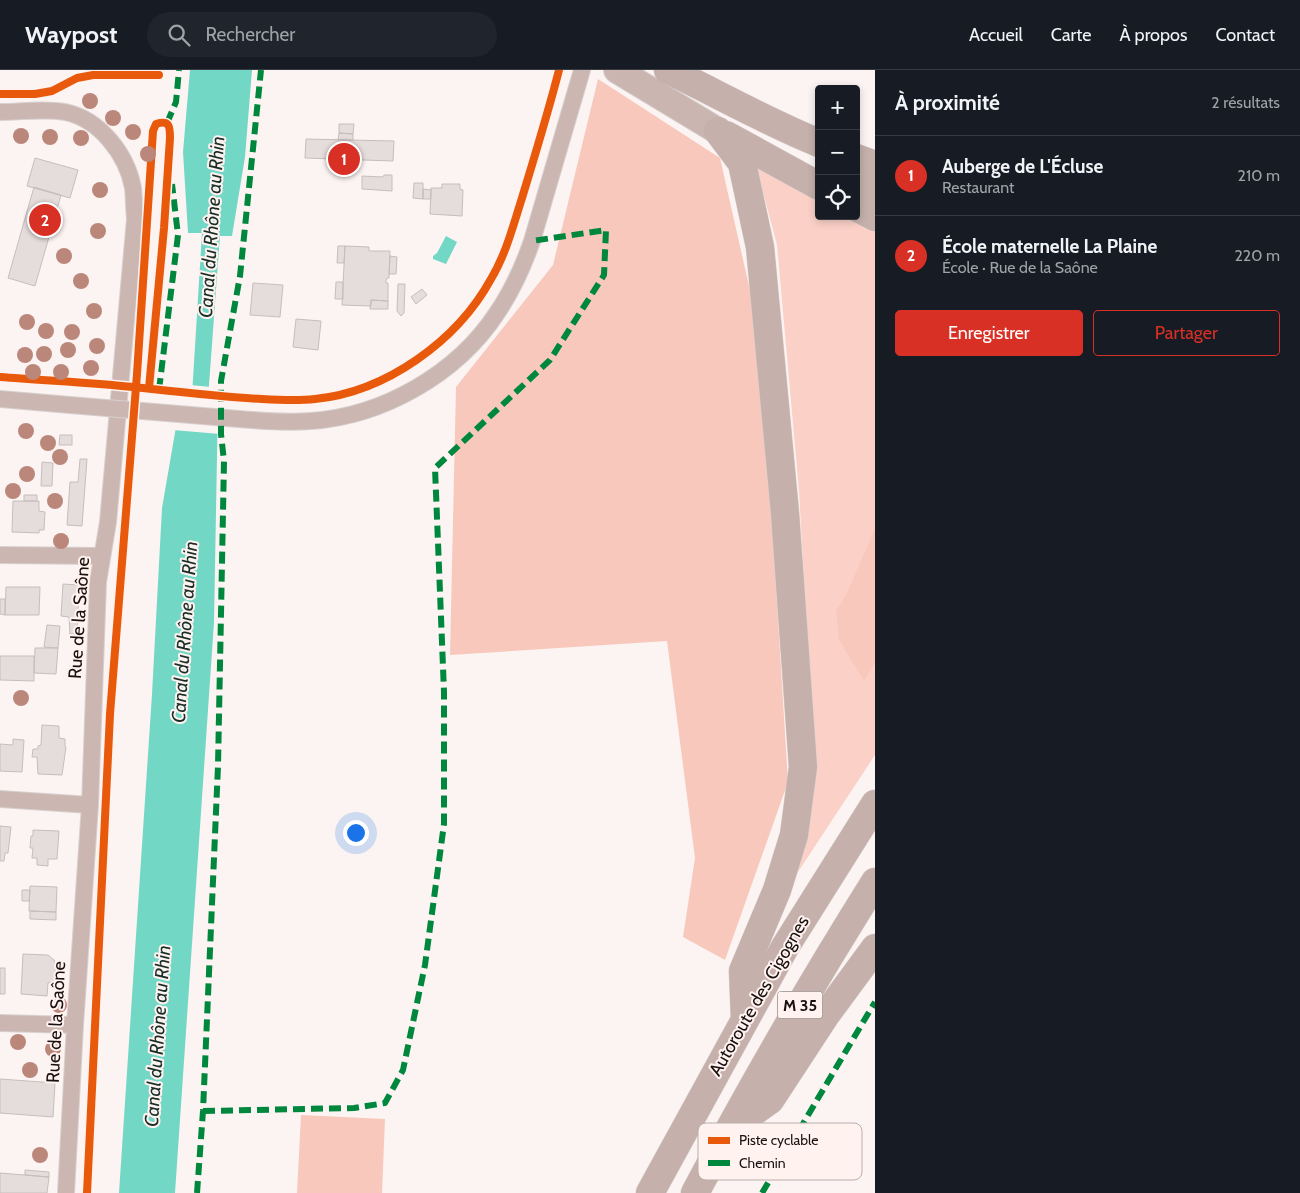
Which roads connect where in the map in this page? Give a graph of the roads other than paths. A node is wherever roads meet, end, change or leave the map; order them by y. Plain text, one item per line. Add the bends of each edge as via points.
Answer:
1 (582, 70) edge
2 (617, 70) edge
3 (644, 70) edge
4 (668, 70) edge
5 (702, 100) joint
6 (0, 112) edge
7 (718, 130) junction
8 (815, 141) edge
9 (860, 159) edge
10 (815, 162) edge
11 (875, 165) edge
12 (815, 184) edge
13 (860, 186) edge
14 (875, 194) edge
15 (860, 209) edge
16 (875, 217) edge
17 (0, 399) edge
18 (0, 555) edge
19 (102, 556) junction
20 (0, 799) edge
21 (875, 804) edge
22 (90, 805) junction
23 (875, 882) edge
24 (875, 948) edge
25 (745, 1020) junction
26 (0, 1023) edge
27 (75, 1025) junction
28 (732, 1123) edge
29 (738, 1123) edge
30 (701, 1180) edge
31 (66, 1193) edge
32 (650, 1193) edge
33 (694, 1193) edge

1 - 17 street, bridge via 523,266 497,314 479,337 460,356 416,388 389,402 338,418 312,422
2 - 7 main road
3 - 5 main road
4 - 8 highway
5 - 10 highway
6 - 19 street, Rue de la Saône via 53,111 83,118 117,150 132,188 135,219 110,506
7 - 12 highway
7 - 25 highway via 742,162 760,247 785,513 803,766 794,835 777,890 743,972
9 - 11 highway
13 - 14 highway
15 - 16 highway
18 - 19 street
19 - 22 street, Rue de la Saône via 97,602
20 - 22 street
21 - 25 highway, Autoroute des Cigognes / M 35 via 785,947
22 - 27 street, Rue de la Saône
23 - 28 highway, M 35
24 - 29 highway via 770,1100
25 - 32 highway, Autoroute des Cigognes / M 35
26 - 27 street
27 - 31 street, Rue de la Saône
30 - 33 highway, M 35

